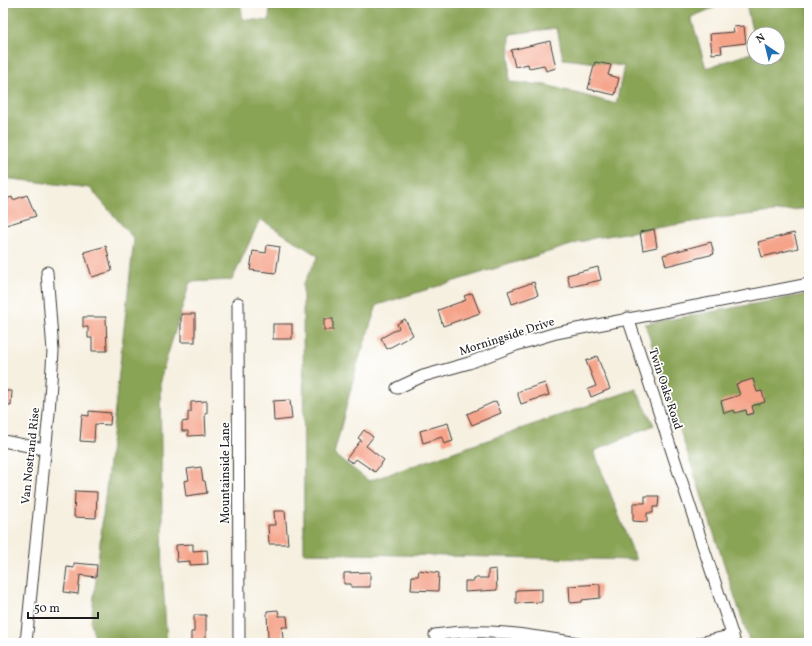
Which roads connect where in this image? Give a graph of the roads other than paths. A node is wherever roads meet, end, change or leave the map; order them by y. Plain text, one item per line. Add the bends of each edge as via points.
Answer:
1 (47, 272) dead end
2 (809, 284) edge
3 (238, 303) dead end
4 (628, 318) junction
5 (397, 388) dead end
6 (3, 441) edge
7 (44, 449) junction
8 (435, 635) dead end
9 (734, 639) edge
10 (26, 643) edge
11 (239, 643) edge
12 (578, 643) edge
13 (700, 643) edge

1 - 7 street, Van Nostrand Rise via 53,351
2 - 4 street
3 - 11 street, Mountainside Lane
4 - 5 street, Morningside Drive via 516,345 469,363 423,376
4 - 9 street, Twin Oaks Road
6 - 7 street
7 - 10 street, Van Nostrand Rise
8 - 12 street via 480,630
9 - 13 street

